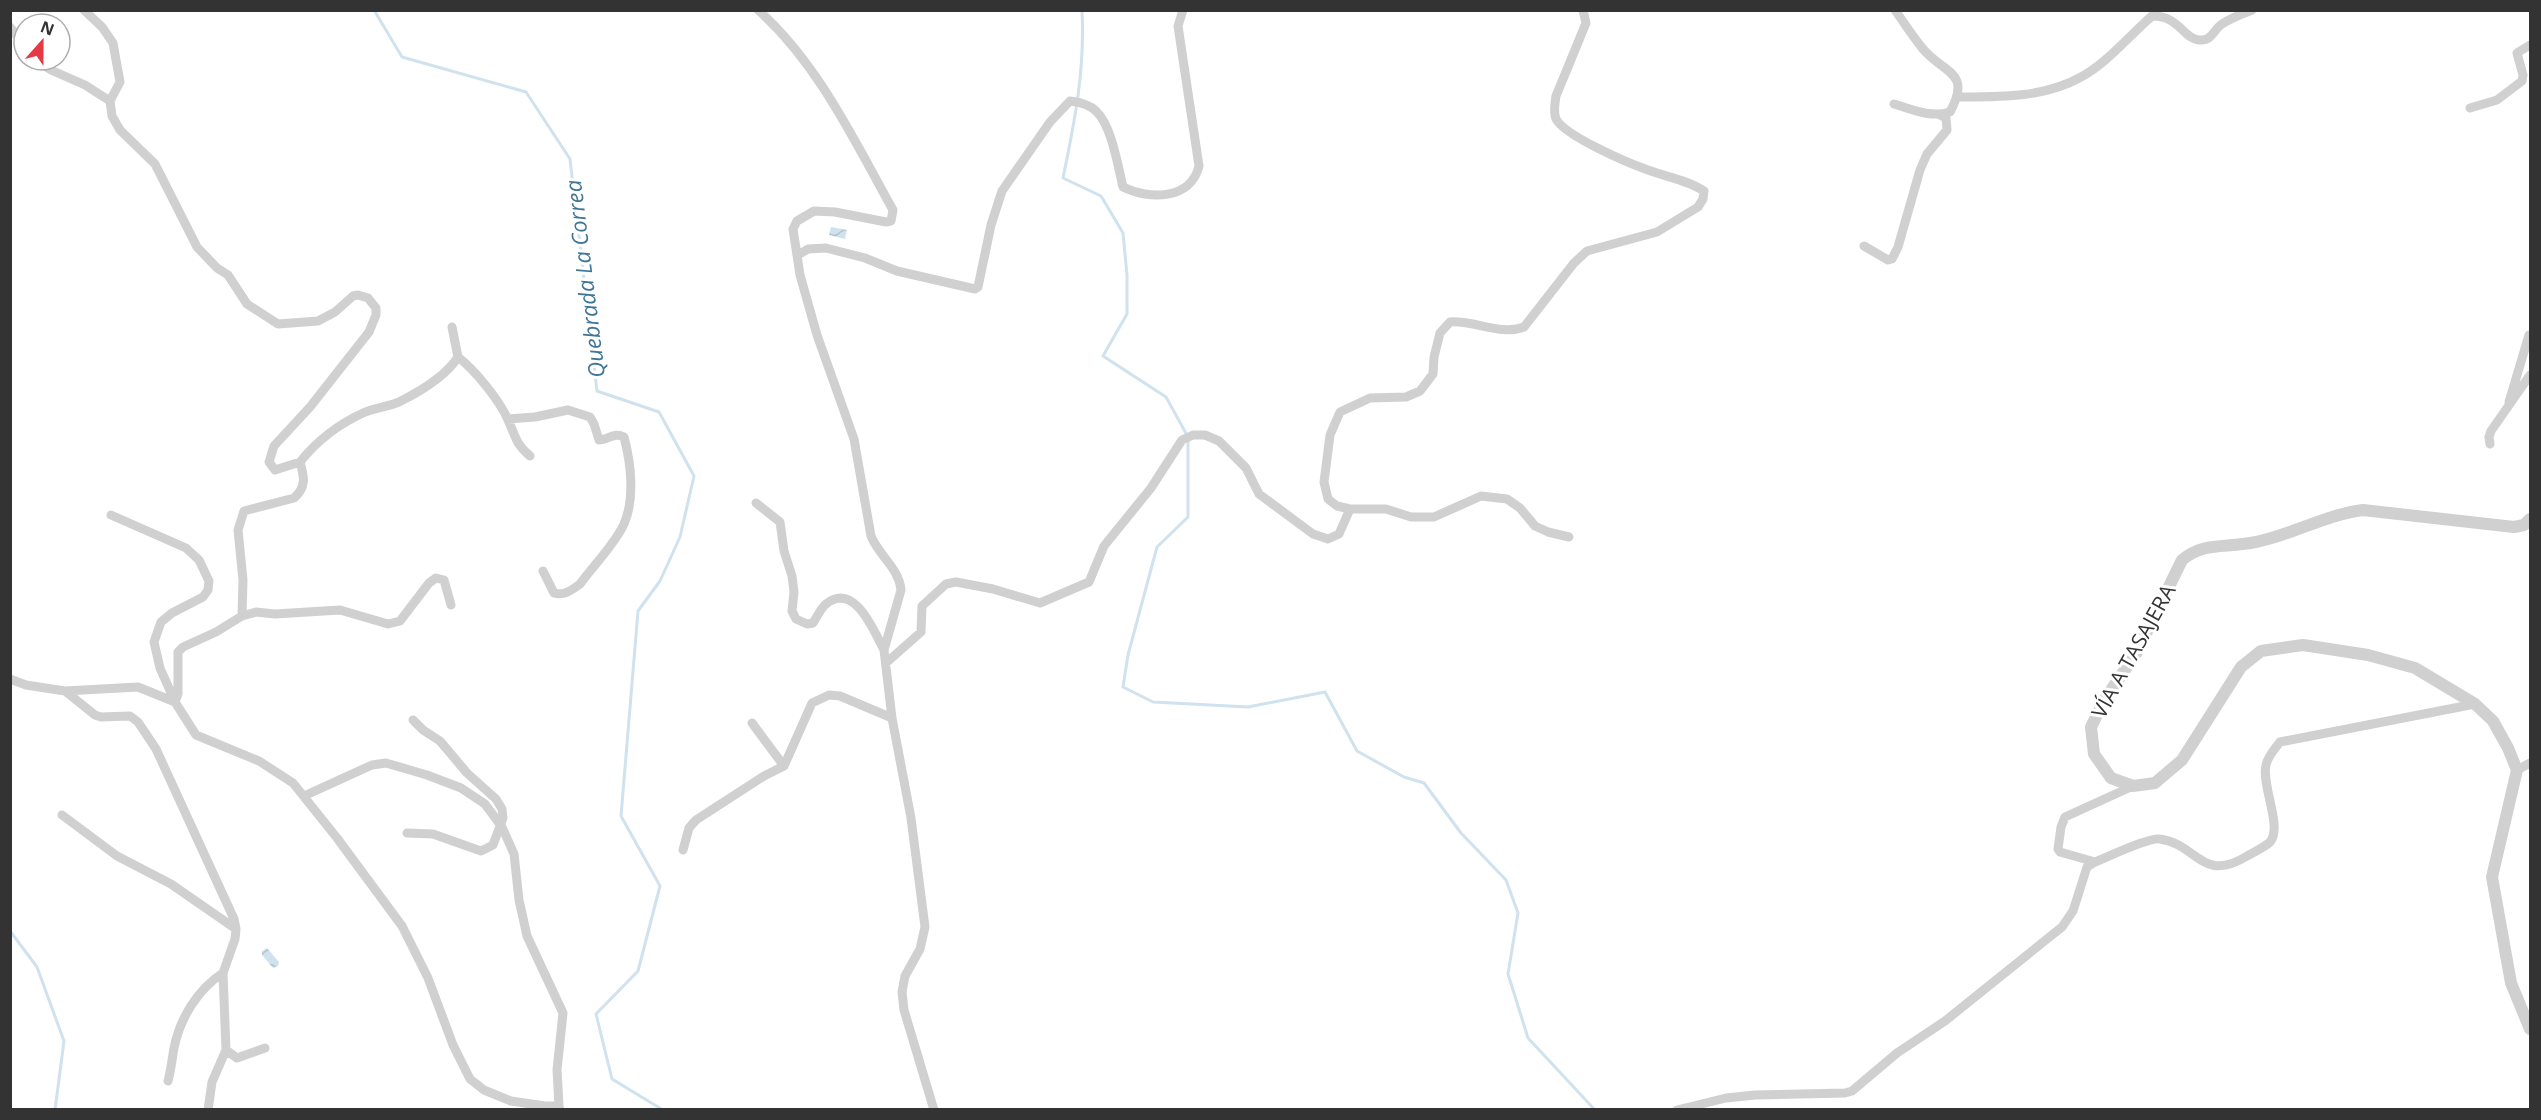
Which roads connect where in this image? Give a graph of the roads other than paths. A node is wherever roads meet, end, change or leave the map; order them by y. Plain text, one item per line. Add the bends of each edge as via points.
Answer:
1 (84, 10) edge
2 (758, 10) edge
3 (1183, 10) edge
4 (1583, 10) edge
5 (1895, 10) edge
6 (2252, 10) edge
7 (2530, 45) edge
8 (56, 72) edge
9 (1958, 97) junction
10 (110, 101) junction
11 (1894, 104) dead end
12 (2470, 108) dead end
13 (1940, 115) junction
14 (1864, 246) dead end
15 (798, 255) junction
16 (452, 327) dead end
17 (2529, 335) dead end
18 (458, 357) junction
19 (2530, 375) edge
20 (2510, 405) junction
21 (508, 419) junction
22 (2490, 444) dead end
23 (530, 456) dead end
24 (300, 462) junction
25 (756, 503) dead end
26 (1350, 509) junction
27 (111, 515) dead end
28 (2530, 519) edge
29 (1569, 537) dead end
30 (543, 571) dead end
31 (451, 604) dead end
32 (242, 616) junction
33 (884, 650) junction
34 (886, 663) junction
35 (10, 679) edge
36 (65, 691) junction
37 (175, 702) junction
38 (2475, 704) junction
39 (892, 718) junction
40 (413, 720) dead end
41 (752, 723) dead end
42 (2530, 763) edge
43 (784, 766) junction
44 (2517, 770) junction
45 (2133, 786) junction
46 (304, 796) junction
47 (62, 815) dead end
48 (502, 827) junction
49 (407, 833) dead end
50 (683, 850) dead end
51 (2095, 862) junction
52 (236, 929) junction
53 (223, 973) junction
54 (2530, 1029) edge
55 (266, 1048) dead end
56 (226, 1050) junction
57 (168, 1081) dead end
58 (560, 1108) edge
59 (208, 1110) edge
60 (934, 1110) edge
61 (1677, 1110) edge

1 - 10 street via 113,43 120,82
2 - 15 street via 777,27 823,89 893,210 891,221 886,222 814,212 797,221 793,229
3 - 15 street via 1178,26 1198,166 1190,185 1167,195 1139,195 1124,188 1109,135 1097,112 1070,101 1050,122 1002,191 975,289 897,271 826,248 808,249
4 - 26 street via 1586,23 1556,96 1556,119 1572,135 1646,169 1696,186 1704,191 1703,199 1698,207 1657,232 1587,251 1524,327 1516,330 1450,322 1440,333 1433,374 1420,391 1406,397 1370,398 1340,412 1330,435 1324,482 1328,499
5 - 9 street via 1924,51 1951,71 1956,78
6 - 9 street via 2219,25 2211,37 2201,40 2191,37 2172,20 2152,16 2082,77 2050,89 2006,97
7 - 12 street via 2517,53 2522,81 2497,100
8 - 10 street
9 - 13 street via 1950,112
10 - 24 street via 120,130 155,164 197,247 228,276 247,304 278,324 318,321 358,295 368,298 376,308 369,332 270,454 269,462 275,470
11 - 13 street
13 - 14 street via 1946,118 1947,130 1927,154 1920,170 1894,255 1888,260
15 - 33 street via 820,345 854,439 871,536 900,580 901,590
16 - 18 street
17 - 20 street
18 - 21 street via 476,372
18 - 24 street via 449,369 421,389 399,402 365,412 324,437
19 - 20 street
20 - 22 street via 2491,430
21 - 23 street via 515,441
21 - 30 street via 568,410 590,417 598,440 620,435 627,447 627,516 617,535 572,590 554,593
24 - 32 street via 305,477 300,493 294,498 249,508 240,519
25 - 33 street via 780,522 792,576 792,611 796,619 813,623 825,604 845,600 863,610
26 - 29 street via 1386,509 1410,517 1434,517 1481,496 1507,499 1535,526
26 - 34 street via 1339,534 1328,539 1313,534 1259,494 1246,468 1230,450 1205,435 1193,435 1182,440 1104,546 1089,582 1040,603 967,583 946,584 922,606 921,632 917,638
27 - 37 street via 186,548 199,560 208,581 203,597 161,622 154,642
28 - 45 street, VÍA A TASAJERA via 2514,527 2363,510 2341,513 2246,544 2194,550 2182,560 2137,652 2091,727 2094,754 2111,778
31 - 32 street via 444,580 436,578 395,623 340,610 256,612
32 - 37 street via 178,652
33 - 34 street
34 - 39 street
35 - 36 street
36 - 37 street via 138,687
36 - 52 street via 95,716 125,715 138,722 156,749
37 - 46 street via 196,735 259,761
38 - 44 street via 2493,721
38 - 45 street via 2415,668 2368,655 2303,645 2262,651 2241,668 2182,760 2155,783
38 - 51 street via 2280,742 2265,768 2275,832 2270,842 2244,858 2220,867 2203,863 2176,844 2158,838
39 - 43 street via 840,696 820,698 812,703
39 - 60 street via 911,818 925,927 902,992
40 - 48 street via 440,741 496,800 502,809
41 - 43 street
42 - 44 street
43 - 50 street via 696,820 689,828
44 - 54 street via 2492,877 2511,983
45 - 51 street via 2062,821 2060,852
46 - 48 street via 372,765 386,763 461,788 485,804
46 - 58 street via 402,926 470,1079 484,1090 511,1101
47 - 52 street via 117,856 171,884
48 - 49 street via 493,845 481,851 433,834
48 - 58 street via 514,854 527,936 563,1013 557,1070
51 - 61 street via 2088,867 2073,911 2062,927 1852,1090 1726,1098
52 - 53 street
53 - 56 street
53 - 57 street via 196,996 177,1038
55 - 56 street via 237,1058
56 - 59 street via 212,1082

